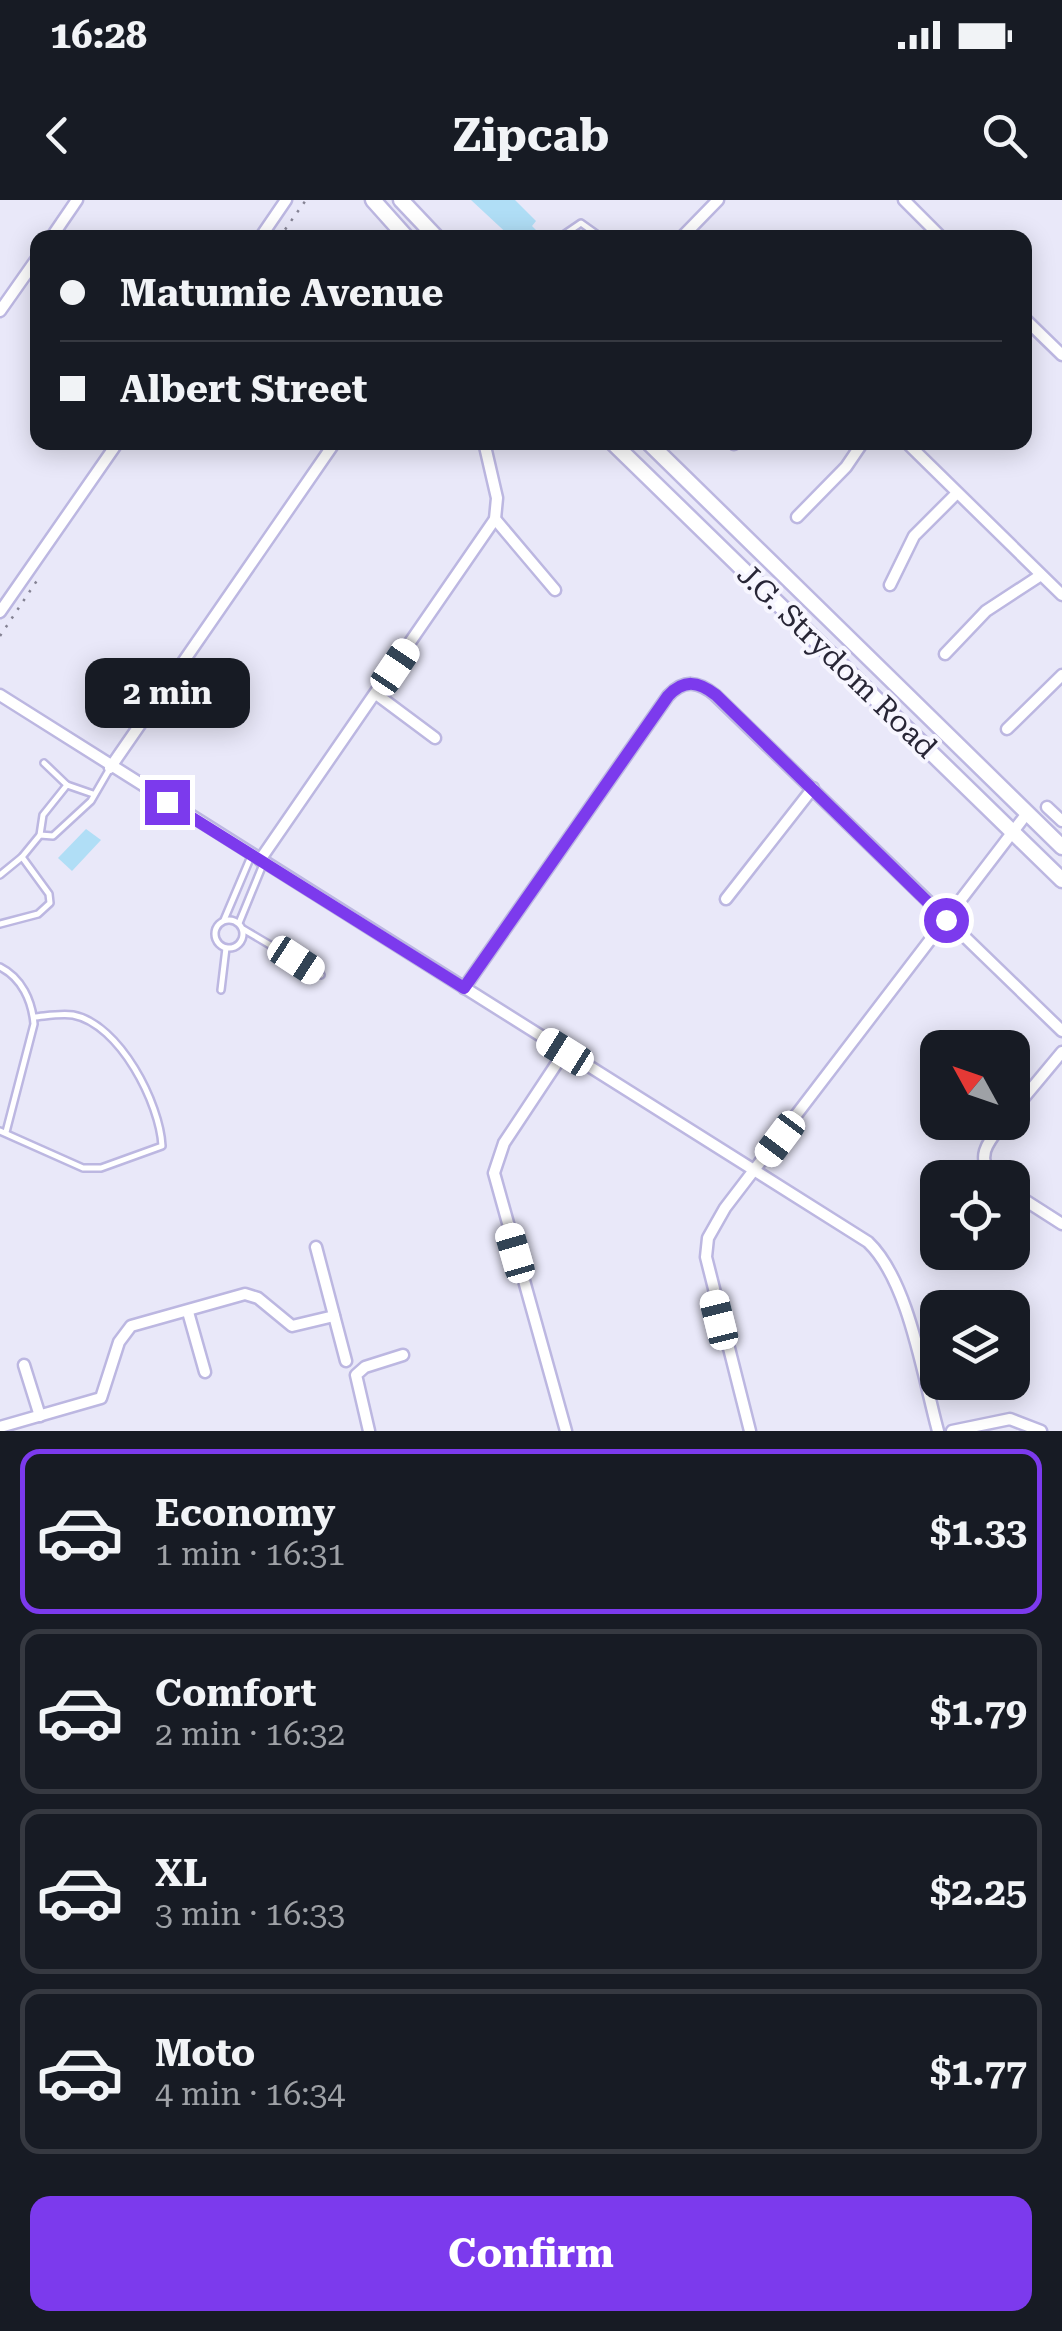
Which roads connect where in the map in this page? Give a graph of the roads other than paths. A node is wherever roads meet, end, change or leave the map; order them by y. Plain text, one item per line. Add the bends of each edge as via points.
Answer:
1 (76, 200) edge
2 (286, 200) edge
3 (374, 200) edge
4 (402, 200) edge
5 (718, 200) edge
6 (904, 200) edge
7 (56, 230) edge
8 (265, 230) edge
9 (400, 230) edge
10 (430, 230) edge
11 (570, 230) edge
12 (592, 230) edge
13 (693, 230) edge
14 (934, 230) edge
15 (30, 268) edge
16 (0, 311) edge
17 (1032, 326) edge
18 (1062, 356) edge
19 (112, 450) edge
20 (329, 450) edge
21 (486, 450) edge
22 (620, 450) edge
23 (656, 450) edge
24 (858, 450) edge
25 (914, 450) edge
26 (958, 493) junction
27 (797, 517) dead end
28 (495, 519) junction
29 (1041, 575) junction
30 (890, 586) dead end
31 (554, 590) dead end
32 (1062, 594) edge
33 (0, 612) edge
34 (945, 654) dead end
35 (1062, 675) edge
36 (0, 694) edge
37 (376, 694) junction
38 (1008, 730) dead end
39 (435, 738) dead end
40 (44, 763) dead end
41 (110, 768) junction
42 (67, 785) junction
43 (813, 788) junction
44 (93, 794) junction
45 (1047, 807) dead end
46 (1028, 812) junction
47 (1062, 820) edge
48 (1013, 832) junction
49 (40, 834) junction
50 (1062, 847) edge
51 (22, 857) junction
52 (259, 859) junction
53 (0, 874) edge
54 (1062, 880) edge
55 (726, 899) dead end
56 (224, 920) junction
57 (946, 920) junction
58 (0, 924) edge
59 (241, 926) junction
60 (226, 948) junction
61 (0, 968) edge
62 (321, 976) dead end
63 (464, 988) junction
64 (221, 990) dead end
65 (34, 1018) junction
66 (1062, 1032) edge
67 (565, 1052) junction
68 (1062, 1052) edge
69 (1030, 1090) edge
70 (3, 1132) edge
71 (756, 1170) junction
72 (1030, 1204) edge
73 (1062, 1224) edge
74 (316, 1247) dead end
75 (188, 1312) junction
76 (334, 1316) junction
77 (403, 1355) dead end
78 (346, 1362) dead end
79 (24, 1365) dead end
80 (205, 1372) dead end
81 (40, 1416) junction
82 (0, 1427) edge
83 (369, 1431) edge
84 (566, 1431) edge
85 (750, 1431) edge
86 (938, 1431) edge
87 (952, 1431) edge
88 (1041, 1431) edge

1 - 7 street
2 - 8 street
3 - 9 street
4 - 10 street
5 - 13 street
6 - 14 street
11 - 12 lane via 581,222
15 - 16 street
17 - 18 street
19 - 33 street
20 - 41 street
21 - 28 street
22 - 48 street, J.G. Strydom Road
23 - 46 street, J.G. Strydom Road
24 - 27 street
25 - 26 street
26 - 29 street
26 - 30 street via 910,542
28 - 31 street
28 - 37 street
29 - 32 street
29 - 34 street via 986,610
35 - 38 street
36 - 41 street
37 - 39 street
37 - 52 street
40 - 42 lane
41 - 44 lane
41 - 52 street
42 - 44 lane
42 - 49 lane via 43,815
43 - 55 street
43 - 57 street
43 - 63 street via 709,690 687,683 668,696
44 - 49 lane via 53,836
45 - 47 street
46 - 48 street
46 - 50 street, J.G. Strydom Road
48 - 54 street, J.G. Strydom Road
48 - 57 street
49 - 51 lane
51 - 53 lane
51 - 58 lane via 50,902 38,914
52 - 56 lane
52 - 59 lane
52 - 63 street
56 - 59 lane
56 - 60 lane via 215,932
57 - 66 street
57 - 71 street
59 - 60 lane via 240,944
59 - 62 lane
60 - 64 lane
61 - 65 lane via 22,986
63 - 67 street
65 - 70 lane
65 - 70 lane via 78,1016 122,1048 162,1146 83,1168
67 - 71 street
67 - 84 street via 504,1143 494,1173
68 - 69 street
71 - 85 street via 716,1222 706,1257
71 - 86 street via 881,1255
72 - 73 street
74 - 76 street
75 - 76 street via 245,1294 292,1326
75 - 80 street
75 - 81 street via 131,1326 101,1398
76 - 78 street
77 - 83 street via 356,1376
79 - 81 street
81 - 82 street
87 - 88 street via 1010,1419

